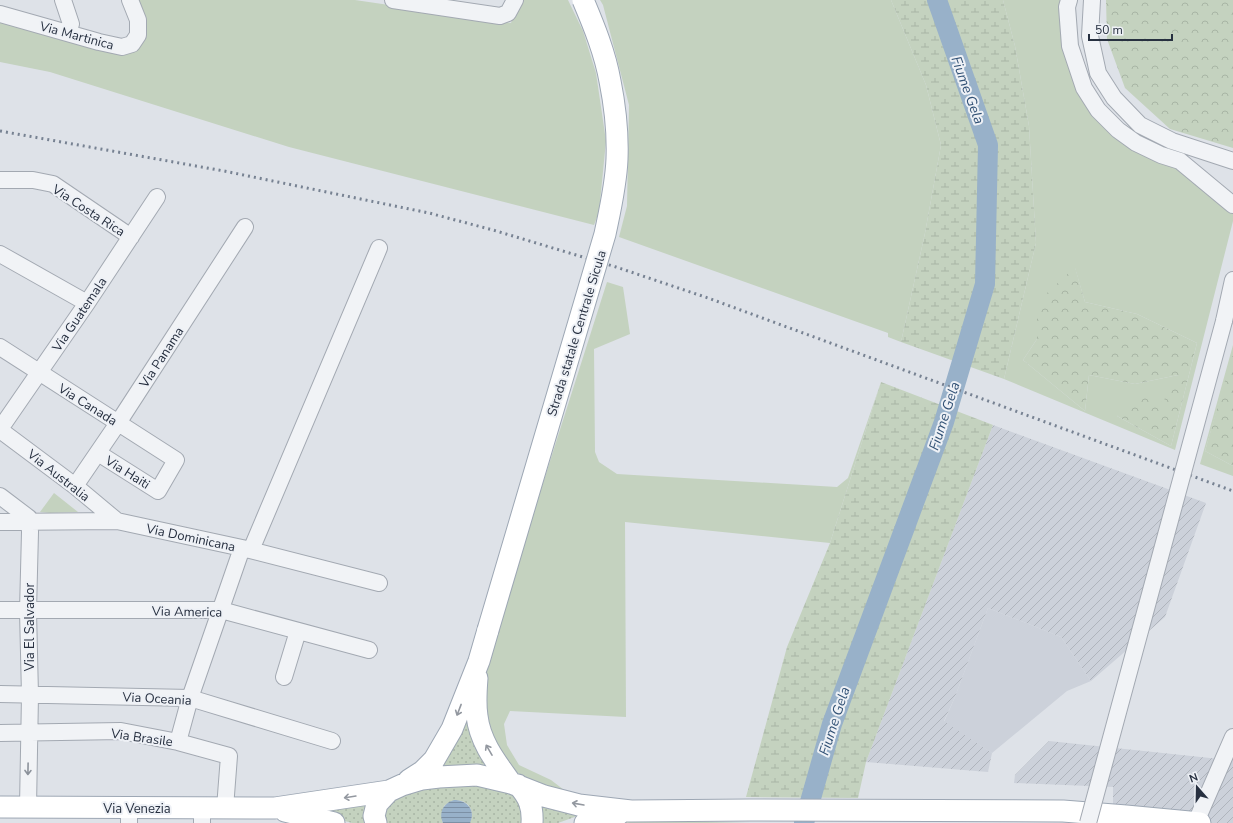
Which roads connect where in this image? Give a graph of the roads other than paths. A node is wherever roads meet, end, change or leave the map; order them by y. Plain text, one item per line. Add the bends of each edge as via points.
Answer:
1 (63, 0) edge
2 (130, 0) edge
3 (393, 0) edge
4 (515, 0) edge
5 (583, 0) edge
6 (1069, 0) edge
7 (1092, 0) edge
8 (0, 14) edge
9 (67, 33) junction
10 (1233, 161) edge
11 (0, 180) edge
12 (157, 197) dead end
13 (1233, 205) edge
14 (245, 227) dead end
15 (131, 237) junction
16 (379, 248) dead end
17 (0, 254) edge
18 (1233, 280) edge
19 (87, 303) junction
20 (1233, 307) edge
21 (1224, 321) junction
22 (0, 347) edge
23 (39, 373) junction
24 (118, 423) junction
25 (0, 429) edge
26 (98, 453) junction
27 (75, 486) junction
28 (158, 491) joint
29 (0, 496) edge
30 (117, 521) junction
31 (0, 522) edge
32 (29, 522) junction
33 (246, 549) junction
34 (379, 583) dead end
35 (0, 610) edge
36 (221, 610) junction
37 (28, 611) junction
38 (298, 631) junction
39 (369, 650) dead end
40 (479, 661) junction
41 (284, 677) dead end
42 (0, 694) edge
43 (30, 695) junction
44 (190, 698) junction
45 (29, 732) junction
46 (0, 733) edge
47 (1233, 737) edge
48 (332, 741) dead end
49 (178, 742) junction
50 (514, 784) junction
51 (395, 788) junction
52 (1097, 789) junction
53 (0, 807) edge
54 (28, 807) junction
55 (225, 808) junction
56 (275, 808) junction
57 (631, 810) junction
58 (129, 815) edge
59 (202, 815) edge
60 (334, 823) edge
61 (376, 823) edge
62 (532, 823) edge
63 (585, 823) edge
64 (1081, 823) edge
65 (1088, 823) edge
66 (1096, 823) edge
67 (1198, 823) edge

1 - 9 street via 71,24
2 - 9 street, Via Martinica via 138,20 138,35 132,44 122,47
3 - 4 street via 500,16 508,13
5 - 40 main road, Strada statale Centrale Sicula, bridge via 599,40 610,80 616,117 617,160 613,198 605,234
6 - 13 street via 1067,7 1070,46 1084,88 1098,110 1136,143 1180,161
7 - 10 street via 1090,36 1098,73 1114,98 1140,125 1172,141
8 - 9 street, Via Martinica
11 - 15 street, Via Costa Rica via 32,180 53,184
12 - 15 street, Via Guatemala
14 - 24 street, Via Panama
15 - 19 street, Via Guatemala
16 - 33 street
17 - 19 street
18 - 21 street
19 - 23 street, Via Guatemala
20 - 21 street
21 - 52 street, bridge
22 - 23 street, Via Canada
23 - 24 street, Via Canada
23 - 25 street, Via Guatemala
24 - 26 street, Via Panama
24 - 28 street, Via Canada via 176,460
25 - 27 street, Via Australia
26 - 27 street, Via Panama
26 - 28 street, Via Haiti
27 - 30 street, Via Australia
29 - 32 street via 29,518
30 - 32 street, Via Dominicana
30 - 33 street, Via Dominicana
31 - 32 street, Via Dominicana
32 - 37 street, Via El Salvador
33 - 34 street, Via Dominicana
33 - 36 street
35 - 37 street, Via America
36 - 37 street, Via America
36 - 38 street, Via America
36 - 44 street
37 - 43 street, Via El Salvador
38 - 39 street, Via America
38 - 41 street
50 -> 40 main road, Strada statale Centrale Sicula via 489,752 480,731 476,716
40 -> 51 main road, Strada statale Centrale Sicula via 452,728 434,760 423,771
42 - 43 street, Via Oceania
43 - 44 street, Via Oceania
43 - 45 street, Via El Salvador
44 - 48 street, Via Oceania
44 - 49 street
45 - 46 street, Via Brasile
45 - 49 street, Via Brasile via 121,731
45 -> 54 street, Via El Salvador
47 - 67 street
49 - 55 street, Via Brasile via 229,756
50 - 51 main road, Via Venezia via 477,775 422,779
57 -> 50 main road, Via Venezia via 579,805 544,796
50 - 62 main road, Strada statale Centrale Sicula via 525,793 530,802
51 -> 56 main road, Via Venezia
51 - 61 main road via 377,804 374,816
52 - 64 street, bridge
52 - 65 street, bridge
52 - 66 street, bridge
53 - 54 main road, Via Venezia
54 - 58 main road, Via Venezia
55 - 56 main road, Via Venezia
55 - 59 main road, Via Venezia
56 - 60 main road, Via Venezia
57 - 63 main road
57 - 67 main road via 1063,811
58 - 59 main road, Via Venezia

